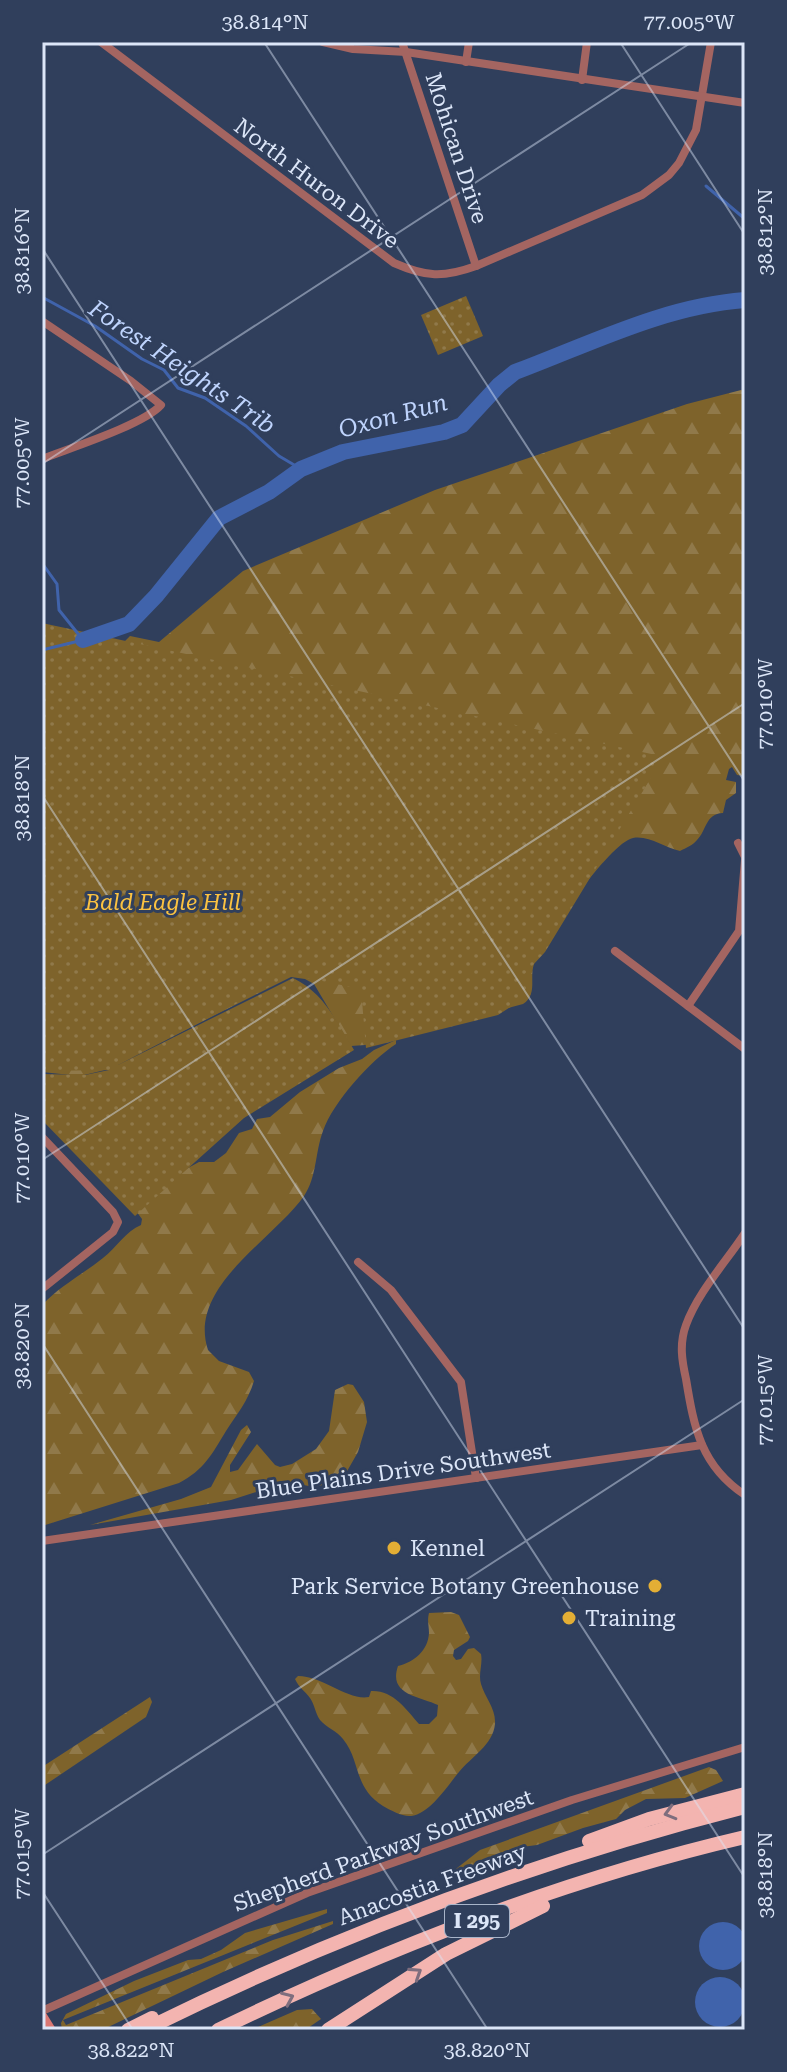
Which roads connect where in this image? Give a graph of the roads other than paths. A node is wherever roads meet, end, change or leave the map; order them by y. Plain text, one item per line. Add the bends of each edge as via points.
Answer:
1 (101, 42) edge
2 (323, 42) edge
3 (402, 42) edge
4 (469, 42) edge
5 (587, 42) edge
6 (711, 42) edge
7 (406, 52) junction
8 (466, 62) junction
9 (582, 80) junction
10 (703, 96) junction
11 (745, 103) edge
12 (476, 266) junction
13 (42, 321) edge
14 (42, 459) edge
15 (738, 843) dead end
16 (745, 858) edge
17 (615, 951) dead end
18 (688, 1006) junction
19 (745, 1049) edge
20 (42, 1137) edge
21 (745, 1233) edge
22 (358, 1262) dead end
23 (42, 1289) edge
24 (702, 1445) junction
25 (476, 1478) junction
26 (745, 1495) edge
27 (42, 1541) edge
28 (745, 1747) edge
29 (745, 1794) edge
30 (745, 1807) edge
31 (745, 1839) edge
32 (511, 1877) junction
33 (208, 1997) junction
34 (42, 2014) edge
35 (328, 2029) edge
36 (50, 2030) edge
37 (128, 2030) edge
38 (144, 2030) edge
39 (218, 2030) edge

1 - 12 street, North Huron Drive via 394,263 433,275
2 - 7 street
3 - 7 street, Mohican Drive
4 - 8 street
5 - 9 street
6 - 10 street, North Huron Drive
7 - 8 street
7 - 12 street, Mohican Drive
8 - 9 street
9 - 10 street
10 - 11 street
10 - 12 street, North Huron Drive via 690,145 655,187
13 - 14 street via 161,405 132,423
15 - 16 street
16 - 18 street via 739,931
17 - 18 street
18 - 19 street
20 - 23 street via 118,1222 113,1232
21 - 24 street via 689,1316 681,1340 694,1429
22 - 25 street via 391,1290 461,1382
24 - 25 street, Blue Plains Drive Southwest
24 - 26 street via 720,1474
25 - 27 street, Blue Plains Drive Southwest
28 - 34 street, Shepherd Parkway Southwest via 572,1800 317,1890
29 -> 32 highway via 640,1822 559,1851
30 - 32 highway, Anacostia Freeway / I 295
35 -> 31 highway via 446,1954 518,1917
39 -> 31 highway, I 295 via 491,1916 614,1874
32 - 33 highway, Anacostia Freeway / I 295 via 358,1933
33 - 37 highway
33 - 38 highway, Anacostia Freeway / I 295
34 - 36 street

